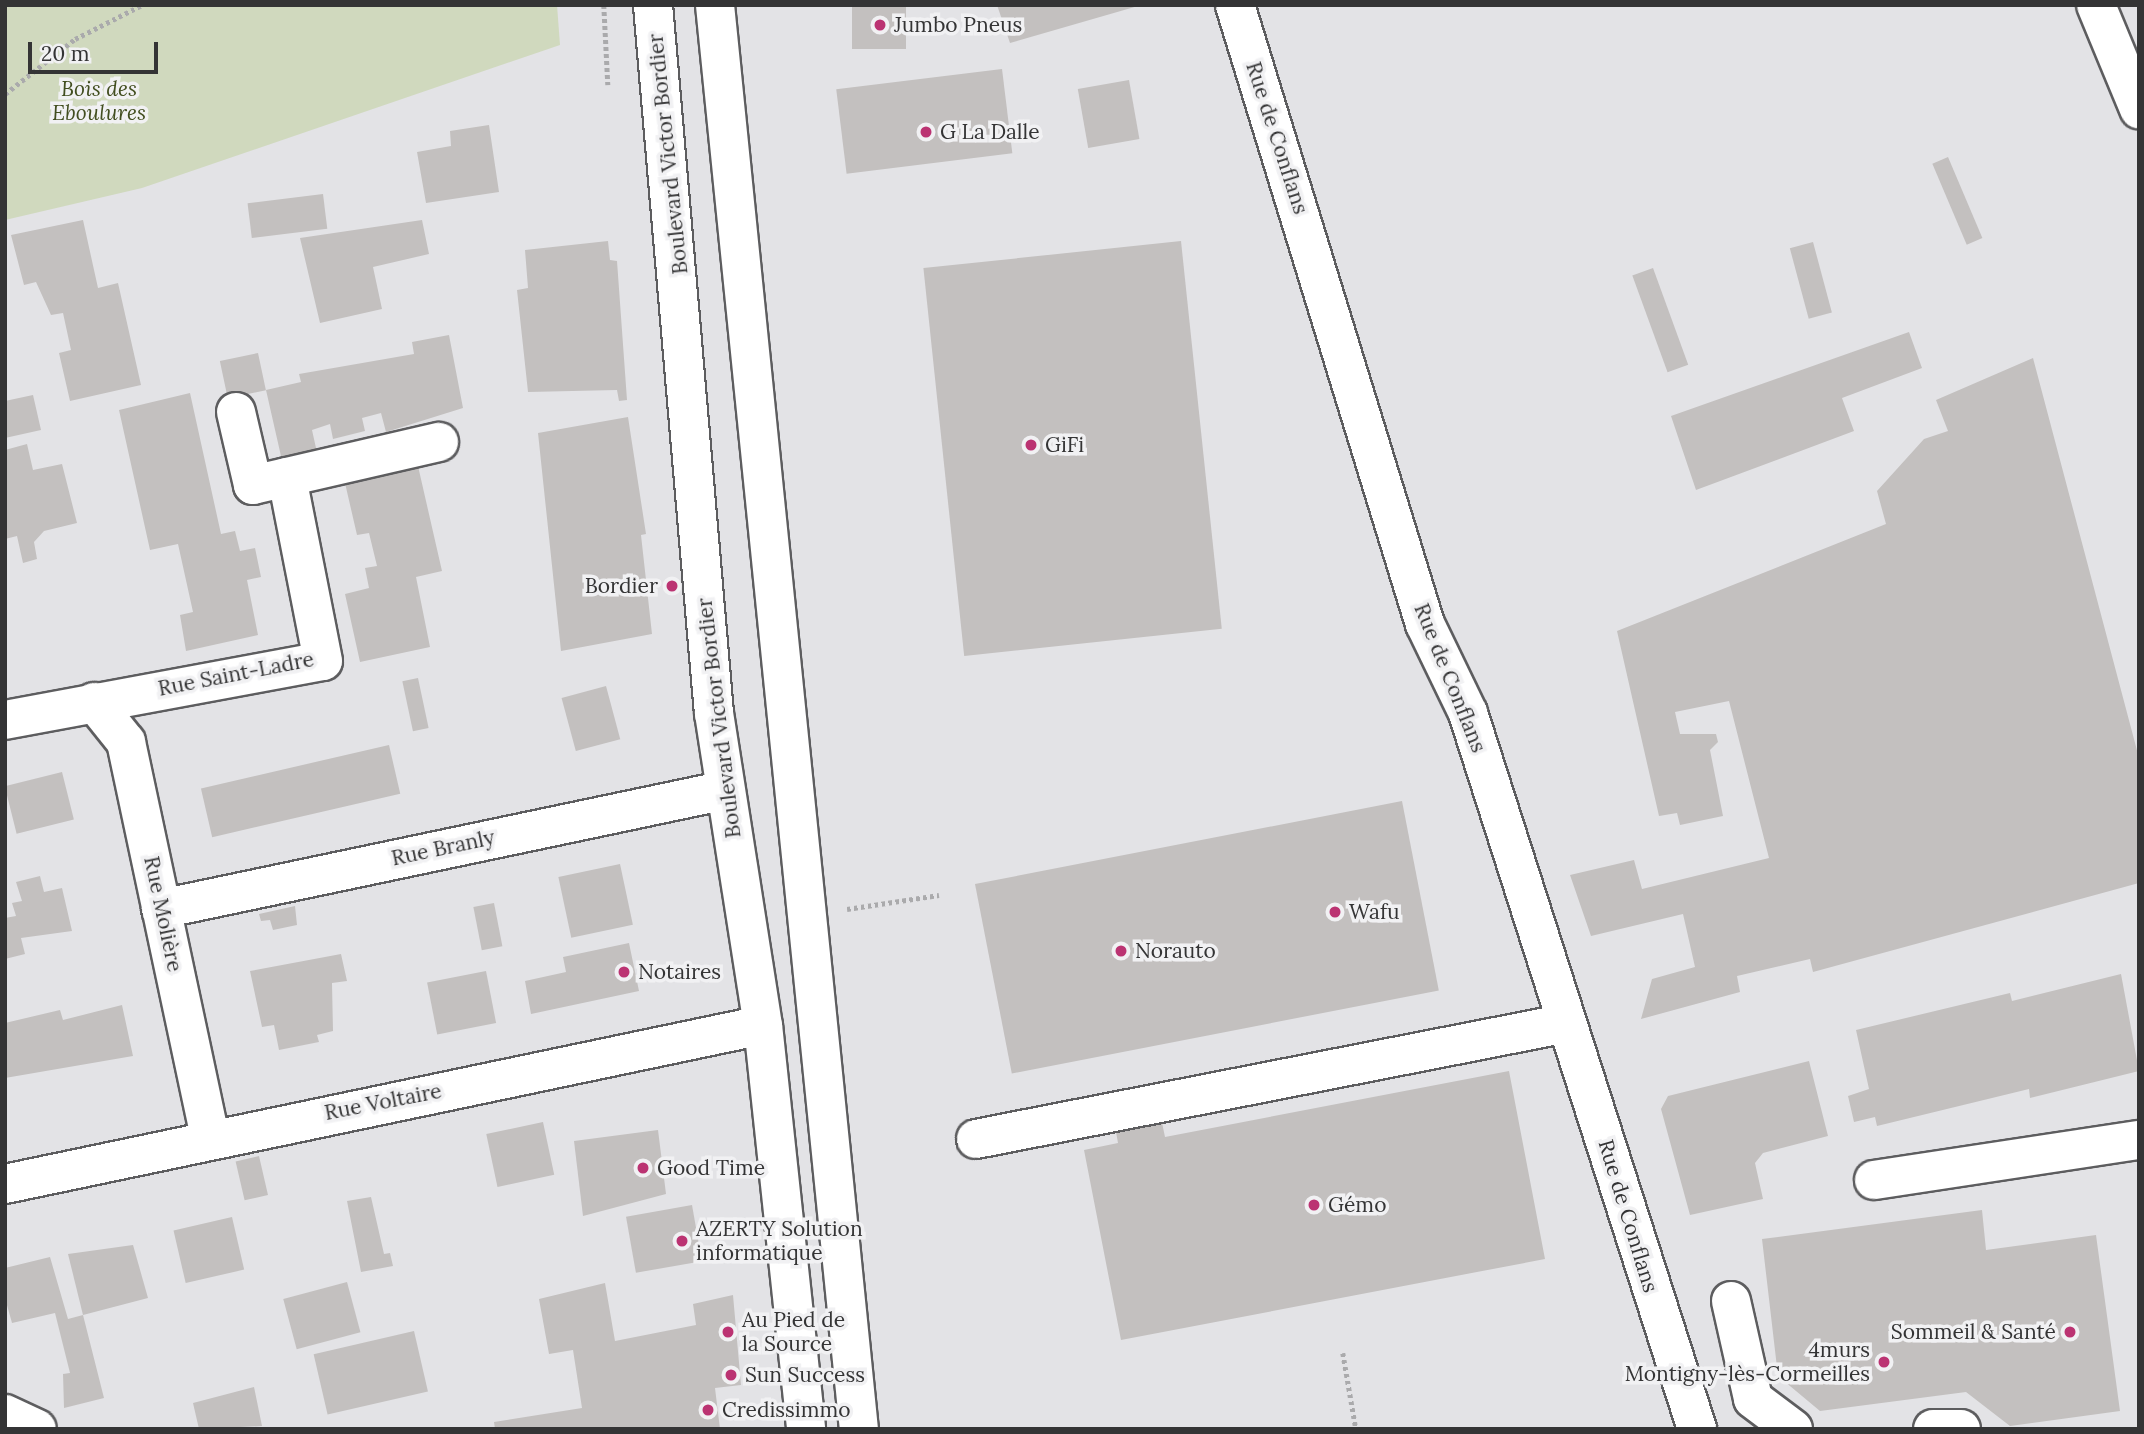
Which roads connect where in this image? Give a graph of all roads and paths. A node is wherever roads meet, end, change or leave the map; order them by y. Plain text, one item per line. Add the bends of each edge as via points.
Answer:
1 (142, 5) edge
2 (604, 5) edge
3 (653, 5) edge
4 (715, 5) edge
5 (1235, 5) edge
6 (2096, 5) edge
7 (608, 85) dead end
8 (5, 93) edge
9 (2139, 109) edge
10 (236, 412) dead end
11 (439, 442) dead end
12 (287, 477) junction
13 (94, 702) junction
14 (5, 720) edge
15 (726, 790) junction
16 (939, 895) dead end
17 (161, 909) junction
18 (808, 915) junction
19 (1567, 1023) junction
20 (763, 1025) junction
21 (210, 1138) junction
22 (976, 1139) dead end
23 (2139, 1140) edge
24 (1874, 1180) dead end
25 (5, 1184) edge
26 (1731, 1301) dead end
27 (1343, 1353) dead end
28 (5, 1414) edge
29 (37, 1429) edge
30 (806, 1429) edge
31 (859, 1429) edge
32 (1356, 1429) edge
33 (1698, 1429) edge
34 (1793, 1429) edge
35 (1933, 1429) edge
36 (1961, 1429) edge

1 - 8 path via 75,39
2 - 7 path
3 - 15 main road, Boulevard Victor Bordier
4 - 18 main road
5 - 19 main road, Rue de Conflans via 1425,624 1468,713
6 - 9 main road
10 - 12 main road via 253,485
11 - 12 main road
12 - 13 main road, Rue Saint-Ladre via 323,661
13 - 14 main road
13 - 17 main road, Rue Molière via 126,742
15 - 17 main road, Rue Branly
15 - 20 main road, Boulevard Victor Bordier
16 - 18 path
17 - 21 main road, Rue Molière
18 - 31 main road
19 - 22 main road
19 - 33 main road, Rue de Conflans
20 - 21 main road, Rue Voltaire
20 - 30 main road, Boulevard Victor Bordier
21 - 25 main road, Rue Voltaire
23 - 24 main road
26 - 34 main road via 1753,1399
27 - 32 path
28 - 29 main road
35 - 36 main road

